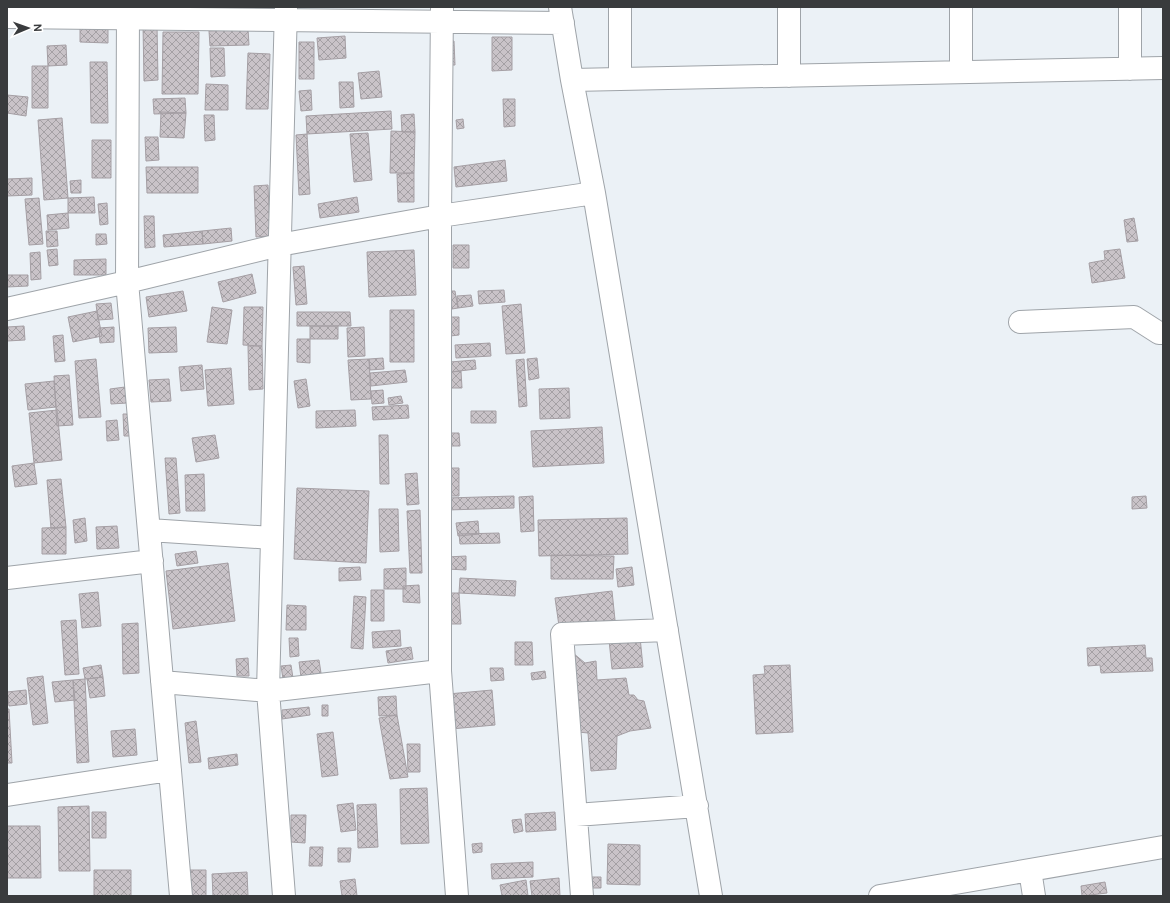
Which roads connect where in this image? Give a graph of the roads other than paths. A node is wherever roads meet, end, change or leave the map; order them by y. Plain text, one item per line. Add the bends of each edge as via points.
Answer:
1 (620, 7) edge
2 (789, 7) edge
3 (961, 7) edge
4 (1130, 7) edge
5 (128, 13) edge
6 (286, 14) edge
7 (442, 14) edge
8 (561, 15) edge
9 (7, 17) edge
10 (1163, 68) edge
11 (1130, 69) junction
12 (961, 72) junction
13 (789, 76) junction
14 (620, 79) junction
15 (572, 80) junction
16 (594, 194) junction
17 (440, 216) junction
18 (279, 245) junction
19 (126, 282) junction
20 (7, 309) edge
21 (1020, 322) dead end
22 (1163, 333) edge
23 (149, 530) junction
24 (272, 538) junction
25 (152, 561) junction
26 (7, 578) edge
27 (667, 630) junction
28 (440, 671) junction
29 (162, 682) junction
30 (268, 691) junction
31 (170, 770) junction
32 (7, 795) edge
33 (697, 806) junction
34 (576, 815) junction
35 (1163, 847) edge
36 (1030, 870) junction
37 (181, 896) edge
38 (284, 896) edge
39 (457, 896) edge
40 (582, 896) edge
41 (711, 896) edge
42 (880, 896) edge
43 (1034, 896) edge

1 - 14 street
2 - 13 street
3 - 12 street
4 - 11 street
5 - 6 street
5 - 9 street
5 - 19 street
6 - 7 street
6 - 18 street
7 - 8 street
7 - 17 street
8 - 15 street
10 - 11 street
11 - 12 street
12 - 13 street
13 - 14 street
14 - 15 street
15 - 16 street
16 - 17 street
16 - 27 street
17 - 18 street
17 - 28 street
18 - 19 street
18 - 24 street
19 - 20 street
19 - 23 street
21 - 22 street via 1134,317
23 - 24 street
23 - 25 street
24 - 30 street
25 - 26 street
25 - 29 street
27 - 33 street
27 - 34 street via 562,634
28 - 30 street
28 - 39 street
29 - 30 street
29 - 31 street
30 - 38 street
31 - 32 street
31 - 37 street
33 - 34 street
33 - 41 street
34 - 40 street
35 - 36 street
36 - 42 street
36 - 43 street

